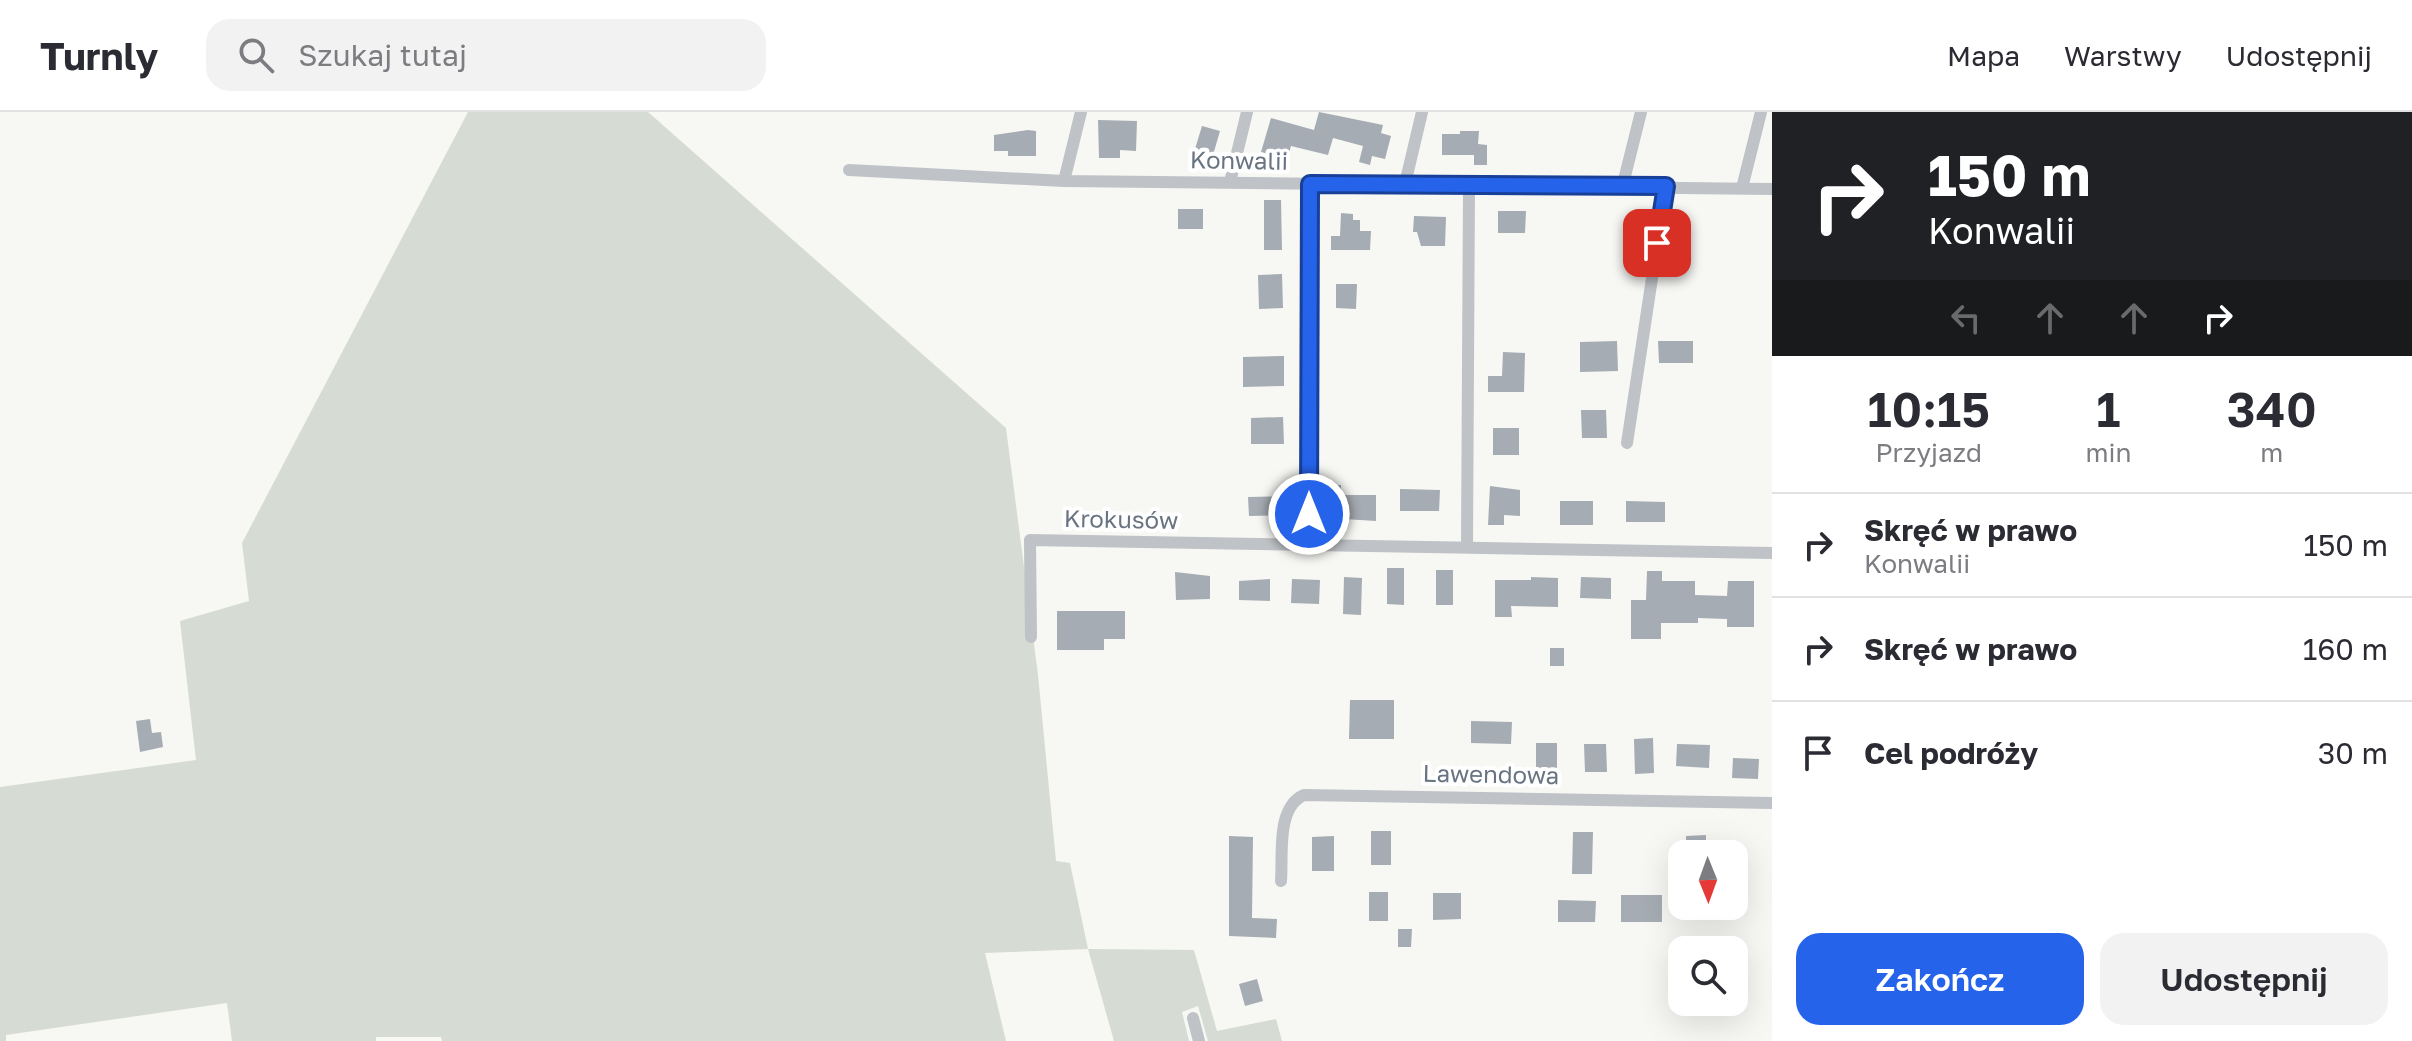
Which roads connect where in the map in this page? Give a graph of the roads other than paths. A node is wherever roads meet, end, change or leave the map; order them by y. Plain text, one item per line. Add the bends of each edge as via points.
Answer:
1 (1081, 112) edge
2 (1247, 112) edge
3 (1422, 112) edge
4 (1641, 112) edge
5 (1761, 112) edge
6 (849, 170) dead end
7 (1064, 181) junction
8 (1230, 182) junction
9 (1310, 184) junction
10 (1405, 184) junction
11 (1469, 184) junction
12 (1623, 184) junction
13 (1666, 186) junction
14 (1742, 188) junction
15 (1772, 189) edge
16 (1627, 443) dead end
17 (1309, 544) junction
18 (1467, 547) junction
19 (1772, 553) edge
20 (1031, 637) dead end
21 (1772, 803) edge
22 (1281, 881) dead end
23 (1193, 1018) dead end
24 (1199, 1041) edge

1 - 7 street
2 - 8 street
3 - 10 street
4 - 12 street
5 - 14 street
6 - 7 street, Konwalii
7 - 8 street, Konwalii
8 - 9 street, Konwalii
9 - 10 street, Konwalii
9 - 17 street
10 - 11 street, Konwalii
11 - 12 street, Konwalii
11 - 18 street
12 - 13 street, Konwalii
13 - 14 street, Konwalii
13 - 16 street
14 - 15 street, Konwalii
17 - 18 street, Krokusów
17 - 20 street, Krokusów via 1030,540
18 - 19 street, Krokusów
21 - 22 street, Lawendowa via 1304,795 1286,812
23 - 24 street

